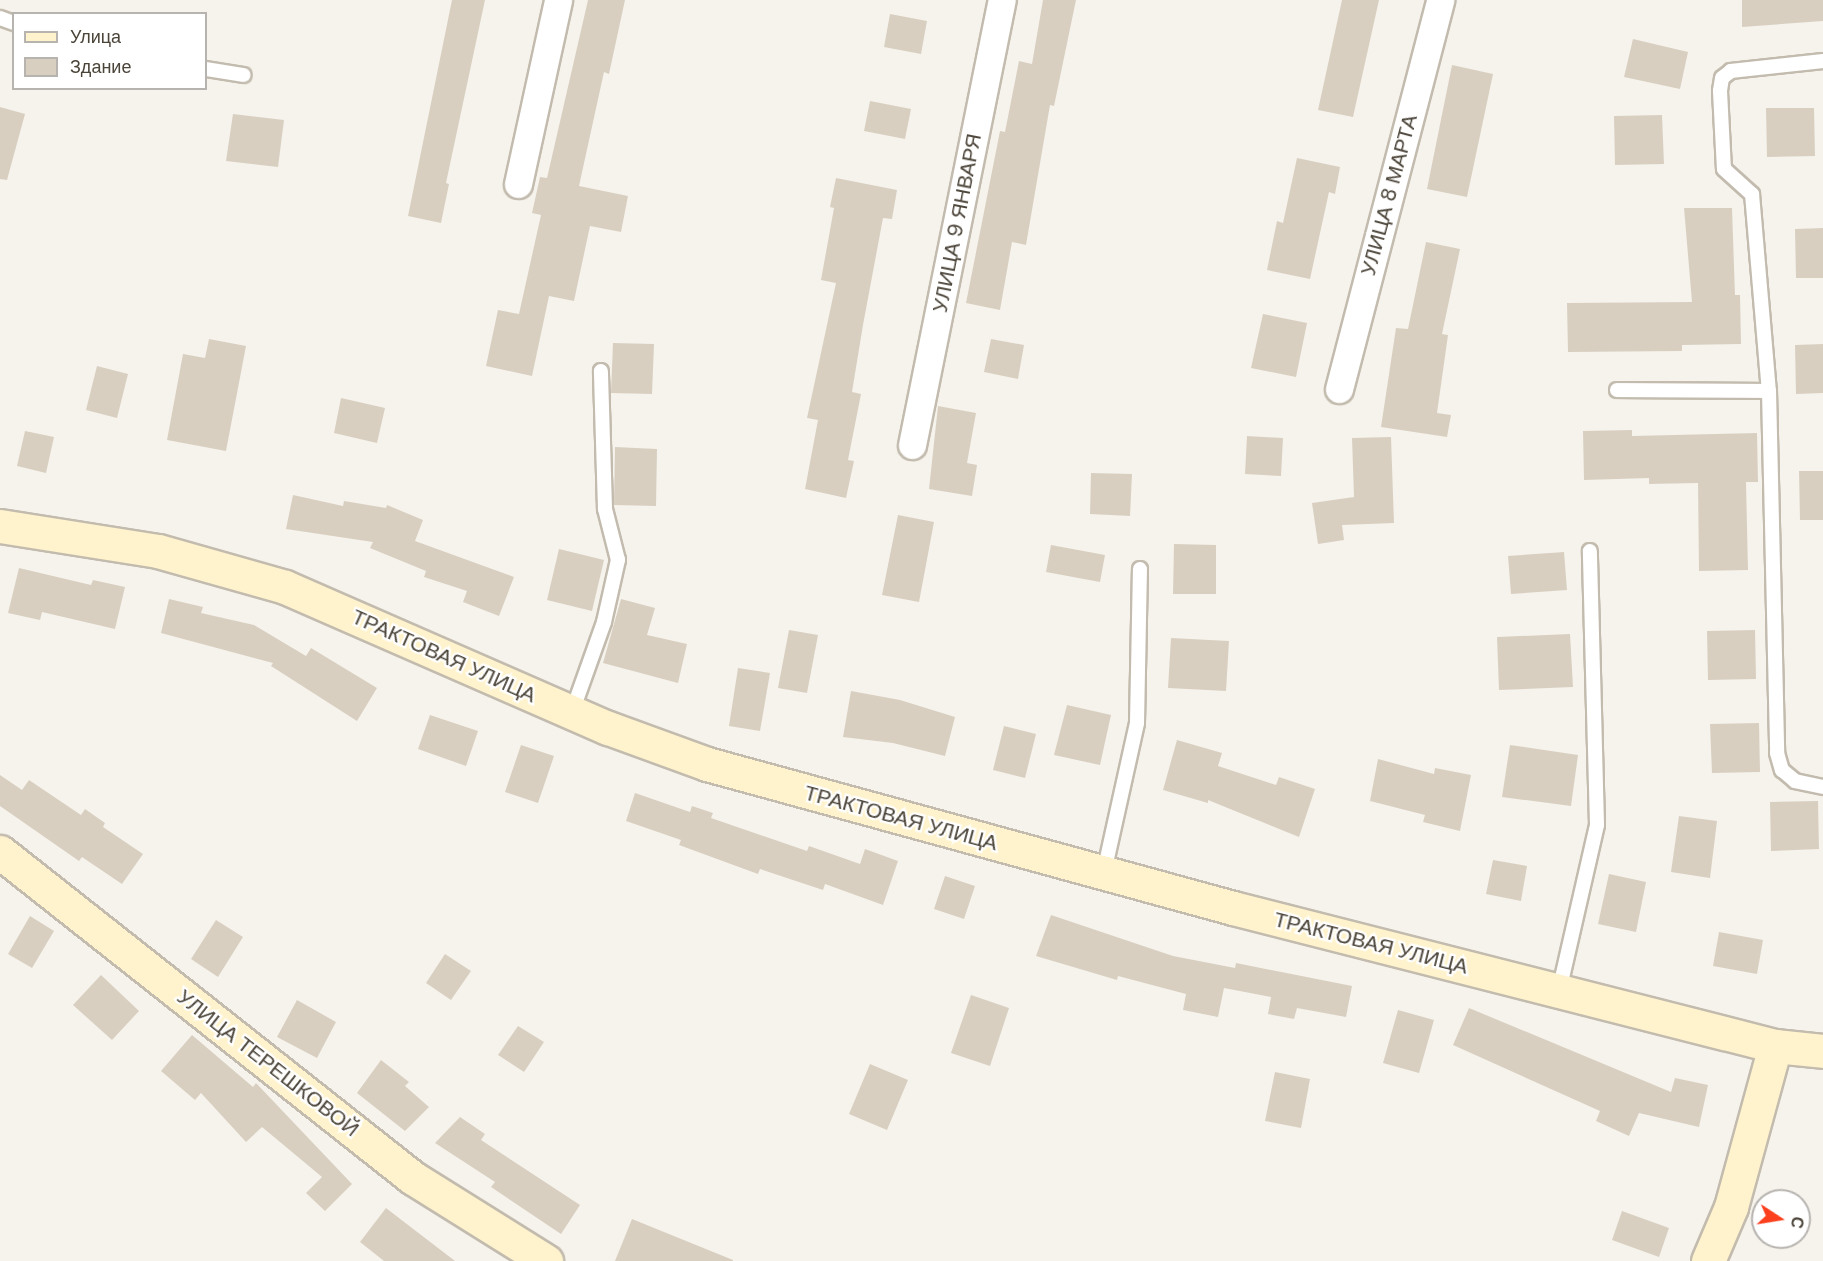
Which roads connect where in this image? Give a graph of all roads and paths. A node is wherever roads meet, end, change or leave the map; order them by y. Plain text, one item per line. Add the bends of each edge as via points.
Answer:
1 (558, 0) edge
2 (1002, 0) edge
3 (1440, 0) edge
4 (1823, 62) edge
5 (207, 69) edge
6 (244, 75) dead end
7 (518, 184) dead end
8 (601, 371) dead end
9 (1339, 389) dead end
10 (1617, 390) dead end
11 (1769, 391) junction
12 (912, 445) dead end
13 (0, 525) edge
14 (1590, 551) dead end
15 (1140, 569) dead end
16 (572, 712) junction
17 (1823, 787) edge
18 (0, 852) edge
19 (1103, 873) junction
20 (1559, 991) junction
21 (1775, 1046) junction
22 (1823, 1051) edge
23 (546, 1261) edge
24 (1708, 1261) edge

1 - 7 street
2 - 12 street, УЛИЦА 9 ЯНВАРЯ
3 - 9 street, УЛИЦА 8 МАРТА
4 - 11 lane via 1731,71 1722,78 1725,168 1752,194
5 - 6 lane
8 - 16 lane via 605,509 618,560 604,622
10 - 11 lane
11 - 17 lane via 1777,753 1782,770 1795,781
13 - 16 street, ТРАКТОВАЯ УЛИЦА via 158,551 285,587
14 - 20 lane via 1597,825
15 - 19 lane via 1137,723
16 - 19 street, ТРАКТОВАЯ УЛИЦА via 707,764
18 - 23 street, УЛИЦА ТЕРЕШКОВОЙ via 413,1178
19 - 20 street, ТРАКТОВАЯ УЛИЦА
20 - 21 street, ТРАКТОВАЯ УЛИЦА
21 - 22 street, ТРАКТОВАЯ УЛИЦА
21 - 24 street via 1731,1207

